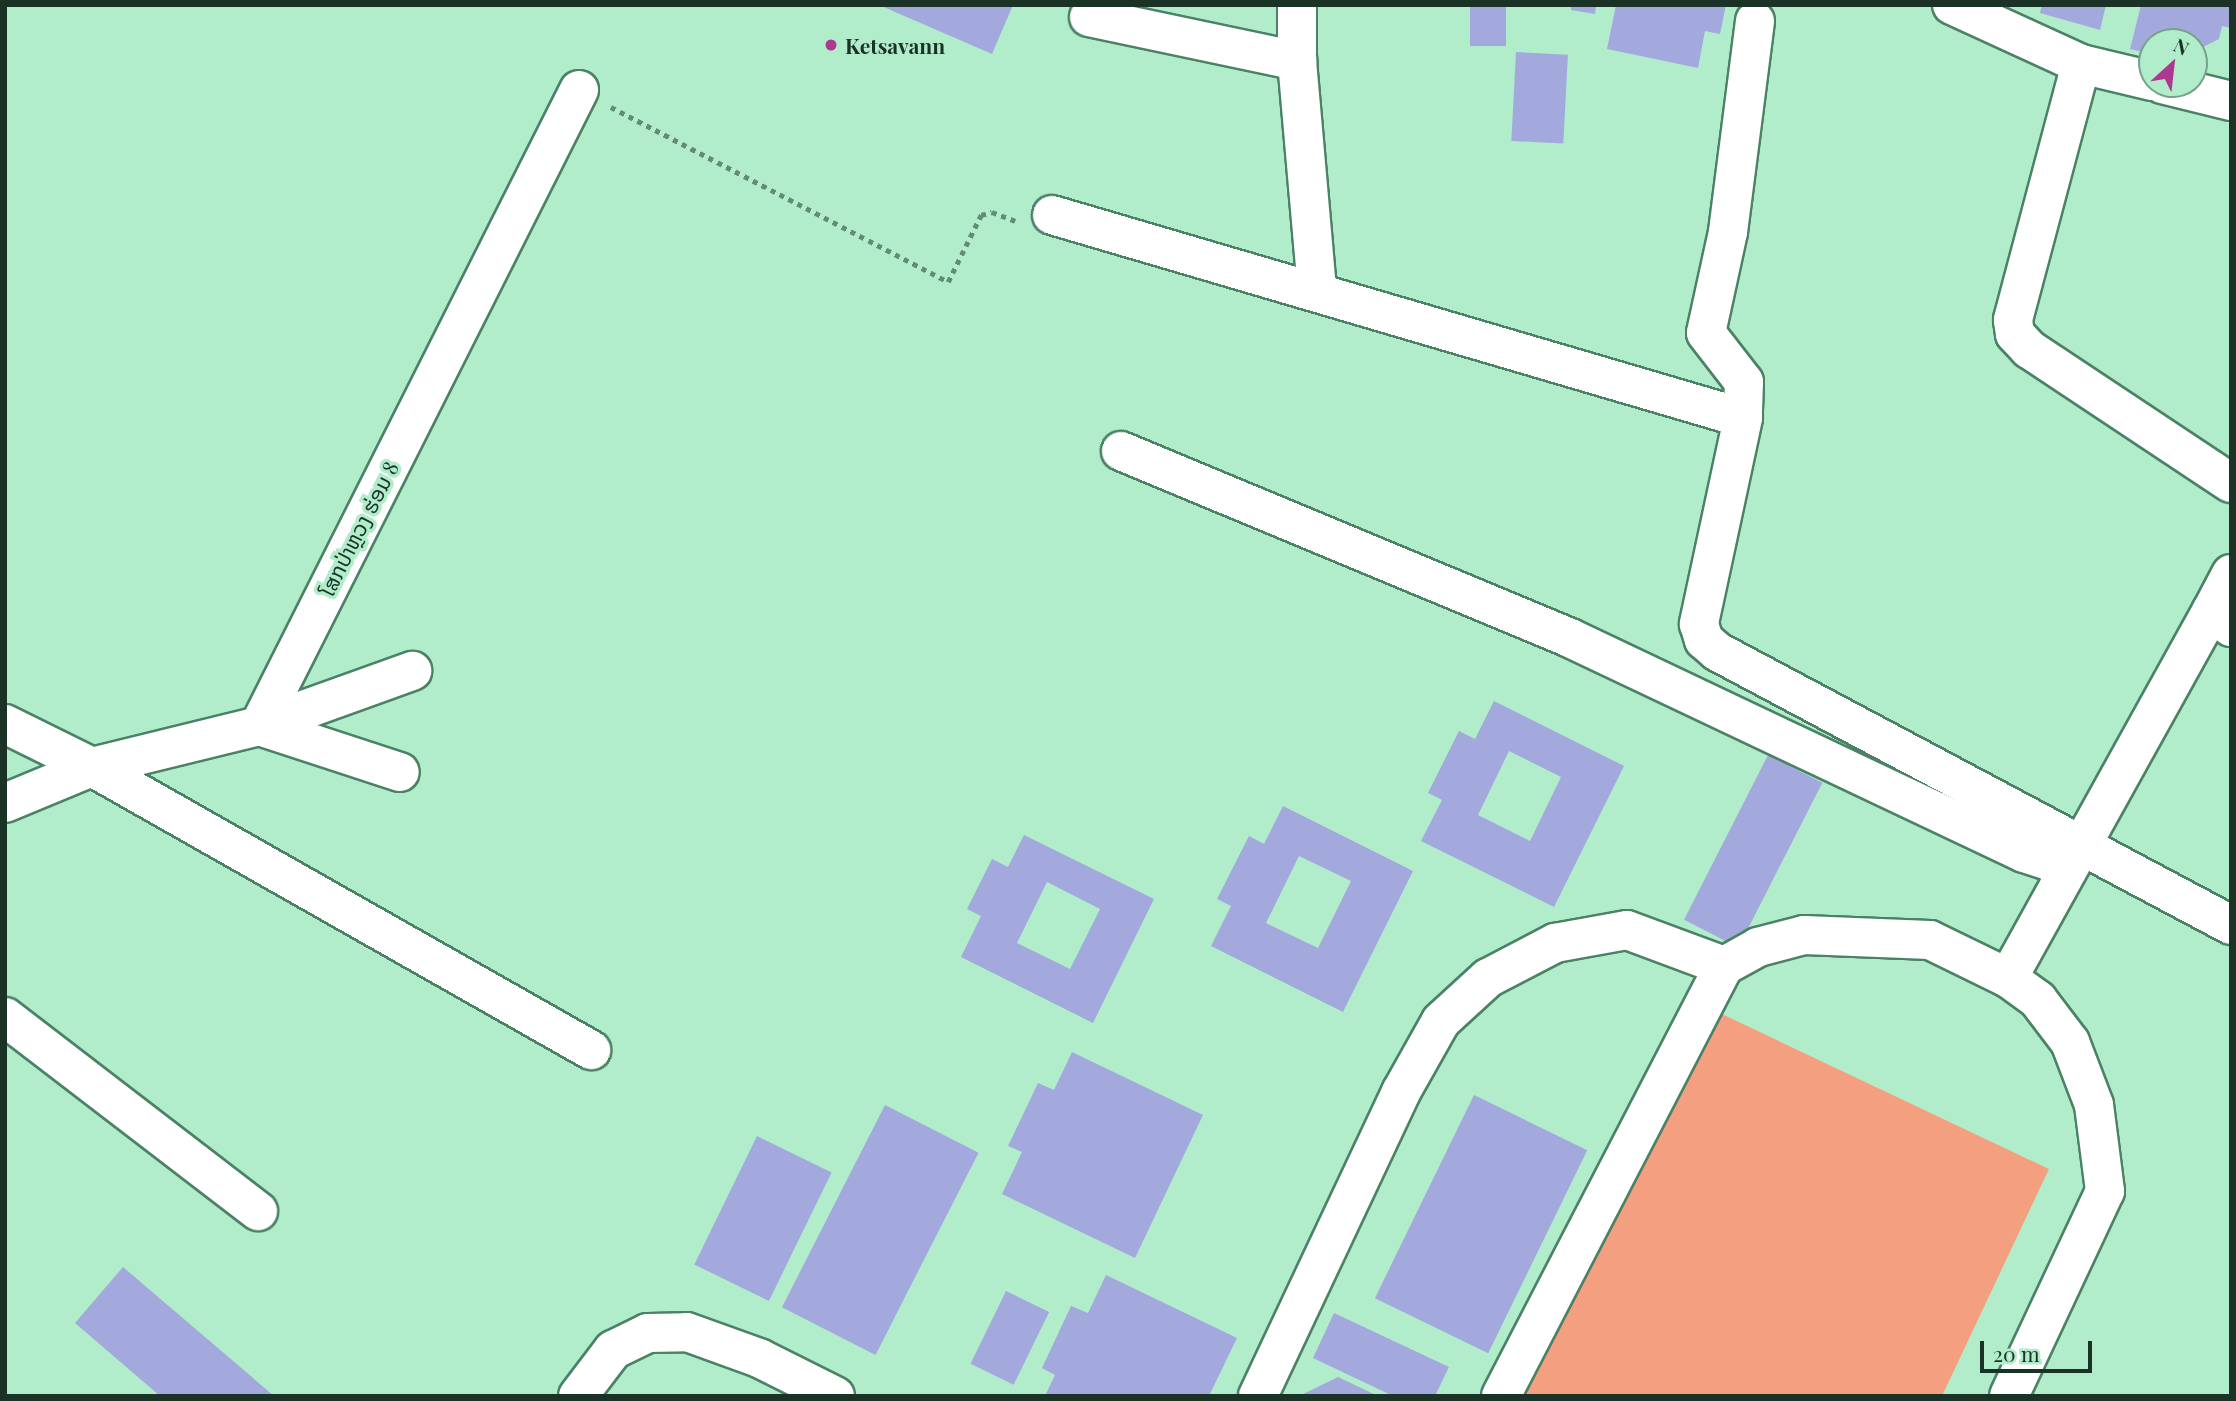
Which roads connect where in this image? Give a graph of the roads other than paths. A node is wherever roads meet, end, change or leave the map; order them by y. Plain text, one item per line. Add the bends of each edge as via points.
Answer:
1 (1297, 5) edge
2 (1952, 5) edge
3 (1089, 17) dead end
4 (1755, 21) dead end
5 (1297, 61) junction
6 (2081, 64) junction
7 (2138, 78) edge
8 (579, 90) road end
9 (2208, 95) edge
10 (2231, 101) edge
11 (1052, 215) road end
12 (1317, 290) junction
13 (1743, 418) junction
14 (1121, 451) dead end
15 (2231, 483) edge
16 (2231, 574) edge
17 (2221, 620) edge
18 (412, 671) dead end
19 (5, 724) edge
20 (259, 726) junction
21 (92, 767) junction
22 (400, 772) dead end
23 (5, 803) edge
24 (2085, 844) junction
25 (2231, 925) edge
26 (1724, 966) junction
27 (2008, 978) junction
28 (5, 1017) edge
29 (591, 1051) dead end
30 (258, 1211) dead end
31 (578, 1396) edge
32 (835, 1396) edge
33 (1258, 1396) edge
34 (1501, 1396) edge
35 (2009, 1396) edge

1 - 5 street
2 - 6 street
3 - 5 street
4 - 13 street via 1728,232 1706,333 1744,382
5 - 12 street
6 - 7 street
6 - 15 street via 2014,320 2015,334 2029,349
8 - 20 street, ໂສກປ່າຫຼວງ ຮ່ອມ 8
9 - 10 street
11 - 12 street
12 - 13 street via 1579,373
13 - 24 street via 1699,624 1704,640 1718,652
14 - 24 street via 1570,638 2024,853 2048,861
16 - 17 street
17 - 24 street
18 - 20 street
19 - 21 street
20 - 21 street
20 - 22 street
21 - 23 street
21 - 29 street
24 - 25 street
24 - 27 street
26 - 27 street via 1758,947 1804,935 1861,934 1930,940
26 - 33 street via 1627,930 1555,943 1488,978 1441,1021 1401,1092
26 - 34 street
27 - 35 street via 2038,1000 2070,1042 2094,1105 2105,1191
28 - 30 street
31 - 32 street via 613,1350 648,1333 687,1332 760,1358

